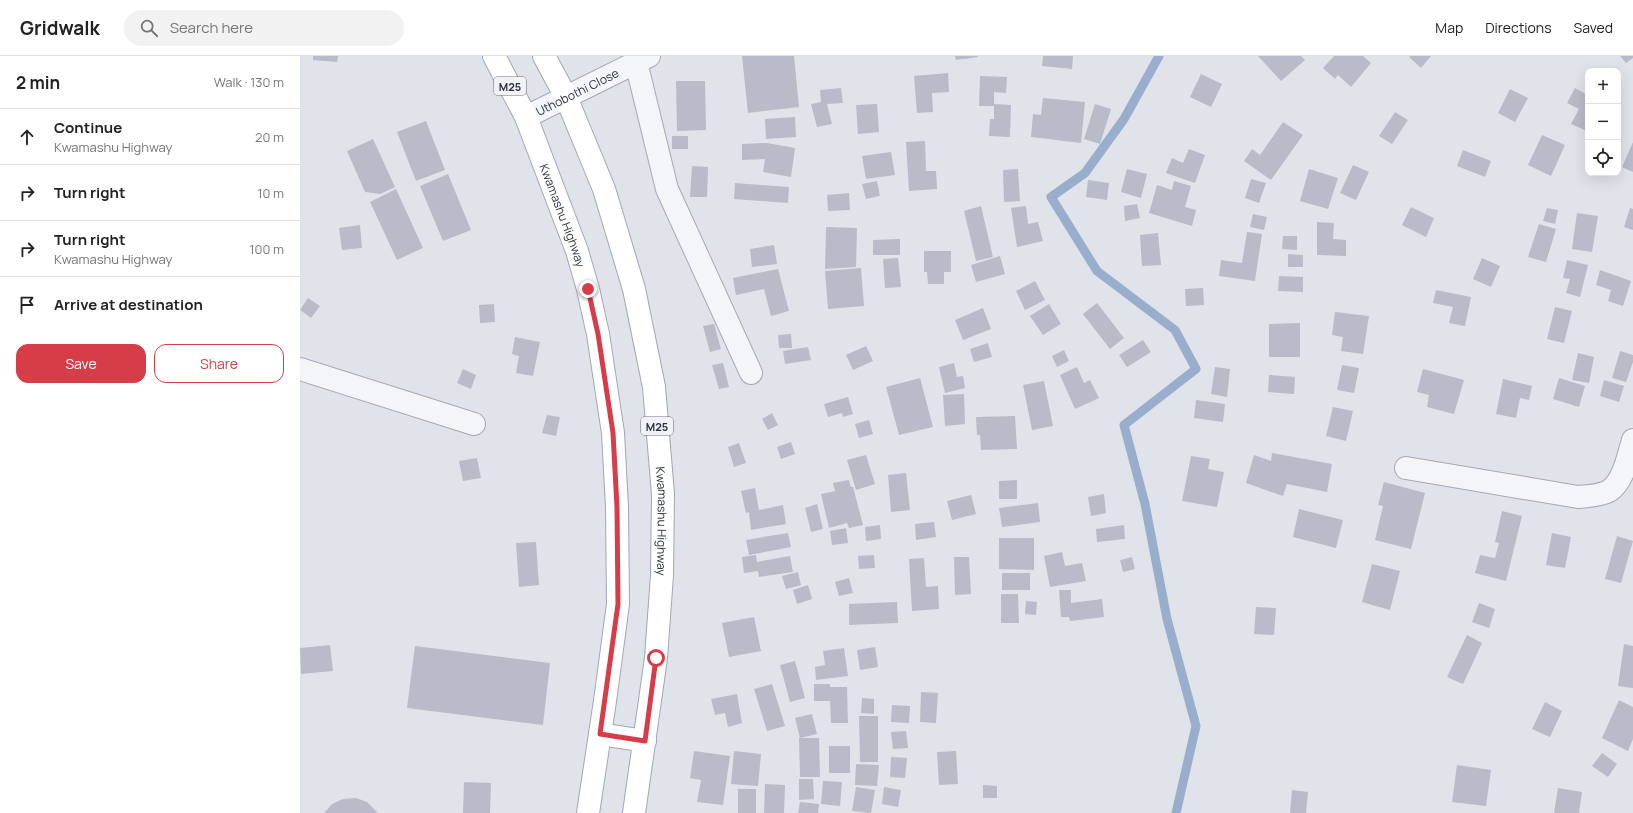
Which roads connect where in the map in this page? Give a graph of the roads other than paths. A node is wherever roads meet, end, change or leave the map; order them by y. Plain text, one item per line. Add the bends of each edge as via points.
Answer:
1 (494, 56) edge
2 (544, 56) edge
3 (643, 59) edge
4 (566, 97) junction
5 (526, 117) junction
6 (300, 369) edge
7 (751, 373) dead end
8 (474, 424) dead end
9 (1633, 440) edge
10 (1406, 468) dead end
11 (600, 734) junction
12 (645, 741) junction
13 (588, 813) edge
14 (634, 813) edge

1 - 5 main road, Kwamashu Highway / M25
2 - 4 main road, Kwamashu Highway / M25
3 - 4 street, Uthobothi Close
3 - 7 street via 657,153 667,189
4 - 5 street, Uthobothi Close
4 - 12 main road, Kwamashu Highway / M25 via 604,189 634,289 654,388 664,494 656,658
5 - 11 main road, Kwamashu Highway / M25 via 577,251 588,289 598,334 613,433 618,604
6 - 8 street
9 - 10 street via 1620,478 1609,491 1578,498
11 - 12 main road
11 - 13 main road, Kwamashu Highway / M25
12 - 14 main road, Kwamashu Highway / M25

